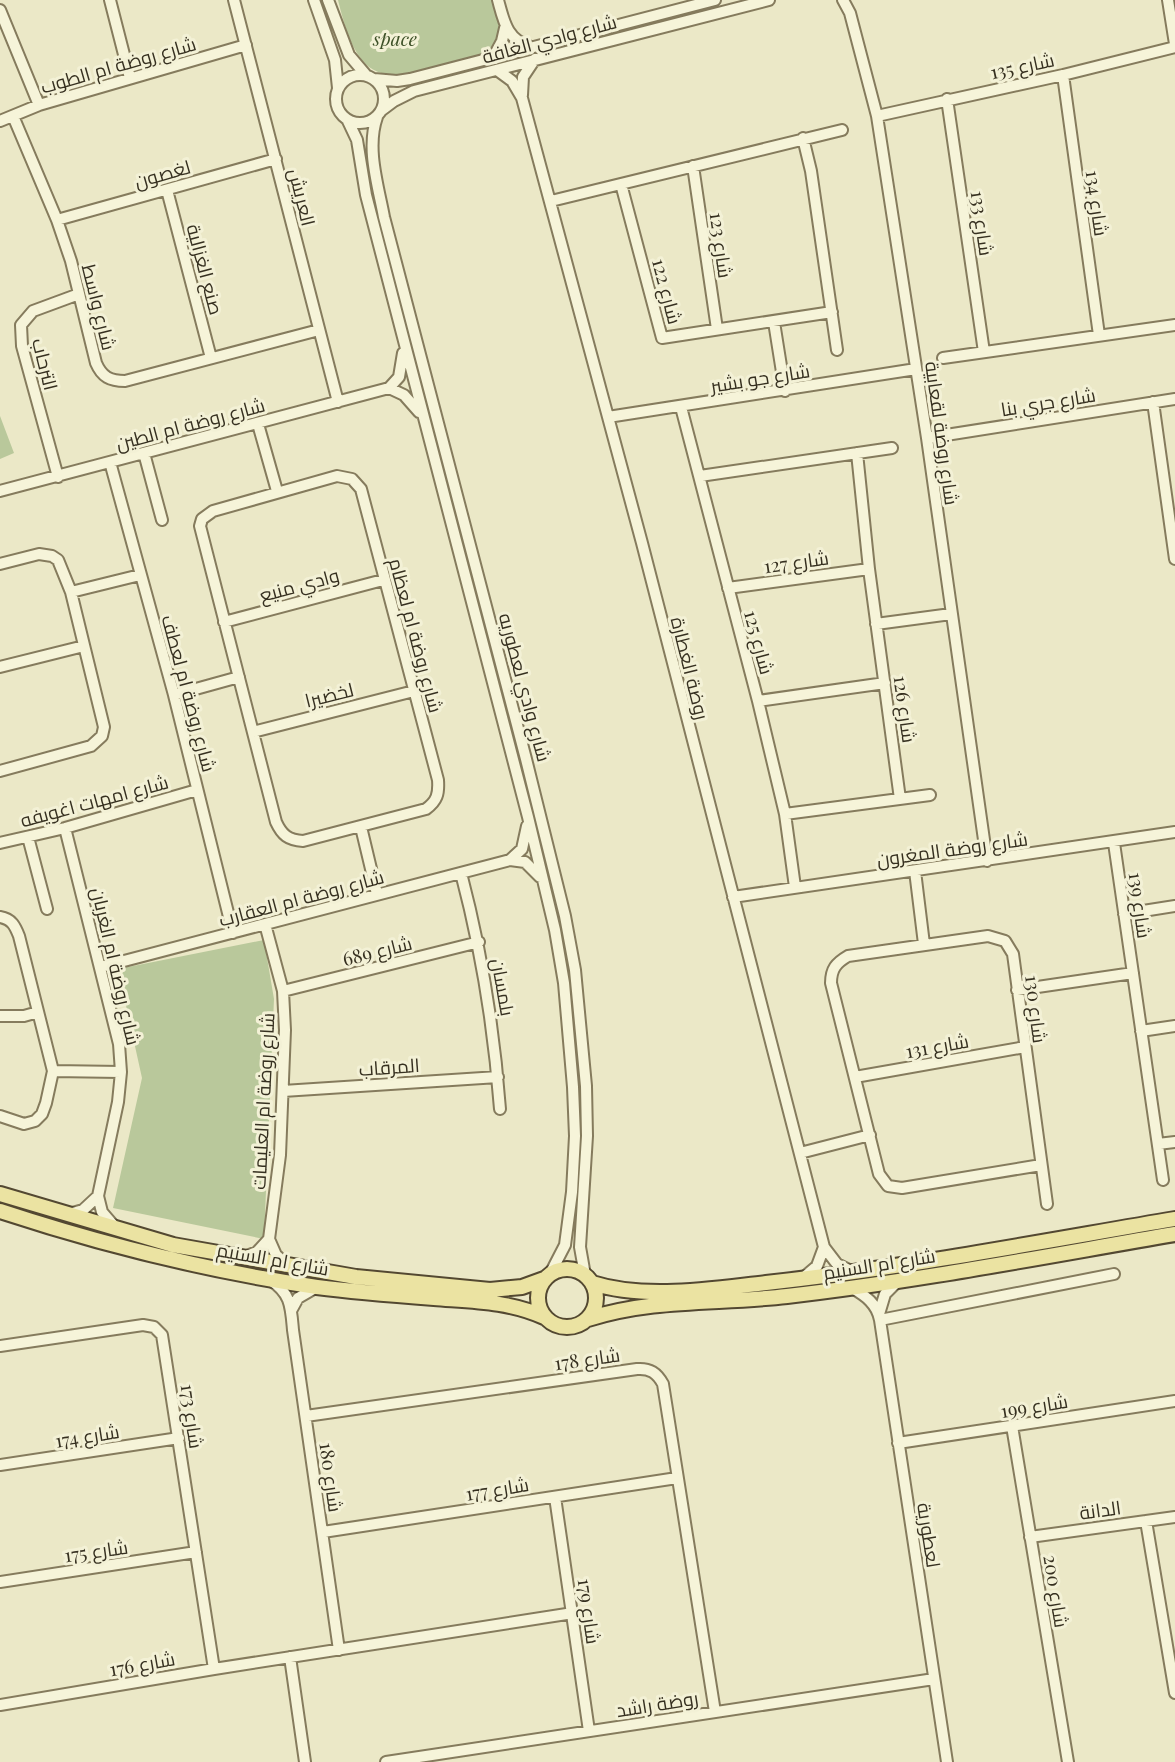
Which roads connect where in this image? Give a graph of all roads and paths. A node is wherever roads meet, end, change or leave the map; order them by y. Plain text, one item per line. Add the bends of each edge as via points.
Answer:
1 (110, 0) edge
2 (234, 0) edge
3 (314, 0) edge
4 (328, 0) edge
5 (498, 0) edge
6 (715, 0) edge
7 (769, 0) edge
8 (843, 0) edge
9 (851, 0) edge
10 (1168, 0) edge
11 (0, 10) edge
12 (850, 13) junction
13 (505, 28) junction
14 (246, 45) junction
15 (1175, 45) edge
16 (531, 47) junction
17 (493, 58) junction
18 (535, 59) junction
19 (497, 70) junction
20 (1063, 75) junction
21 (370, 77) junction
22 (130, 78) junction
23 (338, 88) junction
24 (522, 98) junction
25 (947, 99) junction
26 (39, 105) junction
27 (380, 113) junction
28 (13, 116) junction
29 (877, 116) junction
30 (0, 121) edge
31 (348, 121) junction
32 (842, 130) dead end
33 (803, 138) junction
34 (276, 159) junction
35 (693, 166) junction
36 (621, 184) junction
37 (167, 190) junction
38 (551, 201) junction
39 (57, 220) junction
40 (79, 294) junction
41 (832, 312) junction
42 (774, 322) junction
43 (1175, 325) edge
44 (716, 329) junction
45 (319, 330) junction
46 (1099, 335) junction
47 (404, 344) junction
48 (837, 350) dead end
49 (984, 352) junction
50 (211, 358) junction
51 (943, 358) dead end
52 (916, 369) junction
53 (389, 388) junction
54 (785, 391) junction
55 (1175, 399) edge
56 (338, 402) junction
57 (1153, 402) junction
58 (681, 407) junction
59 (422, 416) junction
60 (608, 417) junction
61 (258, 424) junction
62 (927, 438) junction
63 (892, 448) dead end
64 (144, 453) junction
65 (857, 453) junction
66 (110, 462) junction
67 (1175, 472) edge
68 (1163, 474) junction
69 (700, 476) junction
70 (58, 477) junction
71 (0, 491) edge
72 (276, 491) junction
73 (162, 520) dead end
74 (1175, 559) edge
75 (0, 564) edge
76 (869, 569) junction
77 (140, 575) junction
78 (383, 580) junction
79 (728, 588) junction
80 (71, 593) junction
81 (951, 614) junction
82 (224, 622) junction
83 (876, 624) junction
84 (84, 646) junction
85 (0, 667) edge
86 (239, 677) junction
87 (885, 683) junction
88 (414, 691) junction
89 (174, 695) junction
90 (758, 701) junction
91 (253, 732) junction
92 (0, 771) edge
93 (197, 790) junction
94 (930, 795) dead end
95 (900, 799) junction
96 (785, 814) junction
97 (528, 817) junction
98 (361, 827) junction
99 (65, 828) junction
100 (1175, 832) edge
101 (28, 836) junction
102 (0, 843) edge
103 (1114, 843) junction
104 (510, 860) junction
105 (987, 861) junction
106 (915, 870) junction
107 (461, 873) junction
108 (545, 885) junction
109 (795, 887) junction
110 (377, 894) junction
111 (733, 897) junction
112 (1175, 906) edge
113 (47, 909) dead end
114 (1124, 914) junction
115 (0, 918) edge
116 (265, 925) junction
117 (233, 933) junction
118 (479, 942) junction
119 (925, 944) junction
120 (101, 967) junction
121 (1133, 973) junction
122 (1017, 990) junction
123 (283, 991) junction
124 (38, 1012) junction
125 (0, 1016) edge
126 (1175, 1026) edge
127 (1141, 1031) junction
128 (1025, 1047) junction
129 (53, 1070) junction
130 (121, 1072) junction
131 (498, 1077) junction
132 (855, 1077) junction
133 (283, 1091) junction
134 (500, 1109) dead end
135 (0, 1116) edge
136 (870, 1135) junction
137 (1175, 1142) edge
138 (1158, 1144) junction
139 (800, 1153) junction
140 (1041, 1165) junction
141 (1163, 1180) dead end
142 (0, 1194) edge
143 (98, 1196) junction
144 (1048, 1204) dead end
145 (0, 1211) edge
146 (63, 1214) junction
147 (23, 1218) junction
148 (0, 1219) edge
149 (1175, 1219) edge
150 (117, 1229) junction
151 (1175, 1234) edge
152 (269, 1239) junction
153 (824, 1247) junction
154 (241, 1258) junction
155 (289, 1267) junction
156 (855, 1272) junction
157 (1114, 1274) dead end
158 (547, 1277) junction
159 (268, 1279) junction
160 (589, 1279) junction
161 (802, 1279) junction
162 (899, 1280) junction
163 (317, 1287) junction
164 (852, 1288) junction
165 (292, 1309) junction
166 (544, 1317) junction
167 (879, 1317) junction
168 (588, 1319) junction
169 (0, 1346) edge
170 (1175, 1401) edge
171 (306, 1416) junction
172 (1012, 1426) junction
173 (179, 1438) junction
174 (898, 1443) junction
175 (0, 1465) edge
176 (677, 1478) junction
177 (555, 1497) junction
178 (1175, 1517) edge
179 (1146, 1521) junction
180 (323, 1532) junction
181 (1030, 1537) junction
182 (196, 1552) junction
183 (0, 1582) edge
184 (573, 1614) junction
185 (339, 1650) junction
186 (290, 1657) junction
187 (214, 1669) junction
188 (934, 1679) junction
189 (1175, 1693) edge
190 (0, 1705) edge
191 (715, 1712) junction
192 (589, 1731) junction
193 (458, 1757) edge
194 (305, 1762) edge
195 (386, 1762) edge
196 (947, 1762) edge
197 (1068, 1762) edge

1 - 22 street
2 - 14 street, العريش
3 - 23 street via 335,60
4 - 21 street via 349,55
5 - 13 street
6 - 16 street, شارع وادي الغافة
7 - 18 street, شارع وادي الغافة
8 - 12 street, شارع روضة لقعابية
9 - 12 street, شارع روضة لقعابية
10 - 15 street, شارع 135
11 - 26 street
12 - 29 street, شارع روضة لقعابية
13 - 16 street
13 - 17 street
14 - 22 street, شارع روضة ام الطوب
14 - 34 street, العريش
15 - 20 street, شارع 135
16 - 17 street, شارع وادي الغافة
17 - 21 street, شارع وادي الغافة via 410,79
18 - 19 street, شارع وادي الغافة
18 - 24 street via 523,77
19 - 24 street, روضة الغطارة via 512,81
19 - 27 street, شارع وادي الغافة via 414,91
20 - 25 street, شارع 135
20 - 46 street, شارع 134
21 - 23 street via 350,77
21 - 27 street via 383,93
22 - 26 street, شارع روضة ام الطوب
23 - 31 street via 335,103
24 - 38 street, روضة الغطارة
25 - 29 street, شارع 135
25 - 49 street, شارع 133
26 - 28 street, شارع روضة ام الطوب
27 - 31 street via 363,124
27 - 160 street, شارع وادي لعطوريه via 373,128 373,149 384,217 526,759 575,970 587,1136 580,1247
28 - 30 street, شارع روضة ام الطوب
28 - 39 street, شارع واسط
29 - 52 street, شارع روضة لقعابية
31 - 47 street, شارع وادي لعطوريه via 357,140 366,195
32 - 33 street
33 - 35 street
33 - 41 street
34 - 37 street, لغصون
34 - 45 street, العريش
35 - 36 street
35 - 44 street, شارع 123
36 - 38 street
36 - 44 street, شارع 122 via 662,338
37 - 39 street, لغصون
37 - 50 street, صنع الغزالية
38 - 60 street, روضة الغطارة
39 - 40 street, شارع واسط
40 - 50 street, شارع واسط via 96,363 105,377 125,381
40 - 70 street, الترحاب via 33,311 21,325 22,346
41 - 42 street, شارع 122
41 - 48 street
42 - 44 street, شارع 122
42 - 54 street
43 - 46 street
45 - 50 street, شارع واسط
45 - 56 street, العريش
46 - 49 street
47 - 53 street via 401,369
47 - 59 street, شارع وادي لعطوريه
49 - 51 street
52 - 54 street, شارع جو بشير
52 - 62 street, شارع روضة لقعابية
53 - 56 street, شارع روضة ام الطين
53 - 59 street via 410,400
54 - 58 street, شارع جو بشير
55 - 57 street, شارع جري بنا
56 - 61 street, شارع روضة ام الطين
57 - 62 street, شارع جري بنا
57 - 68 street
58 - 60 street, شارع جو بشير
58 - 69 street, شارع 125
59 - 97 street, شارع وادي لعطوريه
60 - 111 street, روضة الغطارة
61 - 64 street, شارع روضة ام الطين
61 - 72 street
62 - 81 street, شارع روضة لقعابية
63 - 65 street
64 - 66 street, شارع روضة ام الطين
64 - 73 street
65 - 69 street
65 - 76 street, شارع 126
66 - 70 street, شارع روضة ام الطين
66 - 77 street, شارع روضة ام لعطف
67 - 68 street
68 - 74 street
69 - 79 street, شارع 125
70 - 71 street, شارع روضة ام الطين
72 - 78 street, شارع روضة ام لعظام via 337,476 357,483
72 - 82 street, شارع روضة ام لعظام via 213,511 202,519 200,533
75 - 80 street via 39,554 52,556 62,566
76 - 79 street, شارع 127
76 - 83 street, شارع 126
77 - 80 street
77 - 89 street, شارع روضة ام لعطف
78 - 82 street, وادي منيع
78 - 88 street, شارع روضة ام لعظام
79 - 90 street, شارع 125
80 - 84 street
81 - 83 street
81 - 105 street, شارع روضة لقعابية
82 - 86 street, شارع روضة ام لعظام
83 - 87 street, شارع 126
84 - 85 street
84 - 92 street via 103,717 102,736 91,746
86 - 89 street
86 - 91 street, شارع روضة ام لعظام
87 - 90 street
87 - 95 street, شارع 126
88 - 91 street, لخضيرا
88 - 98 street, شارع روضة ام لعظام via 438,780 437,799 426,808
89 - 93 street, شارع روضة ام لعطف
90 - 96 street, شارع 125
91 - 98 street, شارع روضة ام لعظام via 276,821 286,837 303,841
93 - 99 street, شارع امهات اغويفه
93 - 117 street, شارع روضة ام لعطف
94 - 95 street
95 - 96 street
96 - 109 street, شارع 125
97 - 104 street via 525,842
97 - 108 street, شارع وادي لعطوريه
98 - 110 street
99 - 101 street, شارع امهات اغويفه
99 - 120 street, شارع روضة ام الغربان
100 - 103 street, شارع روضة المغرون
101 - 102 street, شارع امهات اغويفه
101 - 113 street
103 - 105 street, شارع روضة المغرون
103 - 114 street, شارع 139
104 - 107 street, شارع روضة ام العقارب
104 - 108 street via 531,866
105 - 106 street, شارع روضة المغرون
106 - 109 street, شارع روضة المغرون
106 - 119 street
107 - 110 street, شارع روضة ام العقارب
107 - 118 street, بلمسان
108 - 158 street, شارع وادي لعطوريه via 571,1045 575,1136 569,1227 565,1245
109 - 111 street, شارع روضة المغرون
110 - 116 street, شارع روضة ام العقارب
111 - 139 street, روضة الغطارة
112 - 114 street
114 - 121 street, شارع 139
115 - 124 street via 15,926
116 - 117 street, شارع روضة ام العقارب
116 - 123 street, شارع روضة ام العليمات
117 - 120 street, شارع روضة ام العقارب
118 - 123 street, شارع 689
118 - 131 street, بلمسان
119 - 122 street, شارع 130 via 988,936 1004,941 1013,954
119 - 132 street, شارع 130 via 848,956 834,967 831,983
120 - 130 street, شارع روضة ام الغربان
121 - 122 street
121 - 127 street, شارع 139
122 - 128 street, شارع 130
123 - 133 street, شارع روضة ام العليمات
124 - 125 street
124 - 129 street
126 - 127 street
127 - 138 street, شارع 139
128 - 132 street, شارع 131
128 - 140 street, شارع 130
129 - 130 street
129 - 135 street via 42,1114 34,1121 24,1124
130 - 143 street, شارع روضة ام الغربان
131 - 133 street, المرقاب
131 - 134 street, بلمسان
132 - 136 street, شارع 130
133 - 152 street, شارع روضة ام العليمات
136 - 139 street
136 - 140 street, شارع 130 via 879,1174 888,1186 902,1188
137 - 138 street
138 - 141 street, شارع 139
139 - 153 street, روضة الغطارة
140 - 144 street, شارع 130
142 - 146 main road, شارع ام السنيم
143 - 146 street via 83,1210
143 - 150 street via 102,1212
145 - 147 main road, شارع ام السنيم
146 - 150 main road, شارع ام السنيم
147 - 148 street
147 - 159 main road, شارع ام السنيم via 138,1252
149 - 156 main road, شارع ام السنيم
150 - 154 main road, شارع ام السنيم
151 - 162 main road, شارع ام السنيم
152 - 154 street via 257,1252
152 - 155 street via 276,1255
153 - 156 street via 837,1265
153 - 161 street via 817,1266
154 - 155 main road, شارع ام السنيم
155 - 158 main road, شارع ام السنيم via 490,1290 515,1288
156 - 161 main road, شارع ام السنيم
157 - 167 street
158 - 160 main road via 568,1269
158 - 166 main road via 538,1299
159 - 163 main road, شارع ام السنيم
159 - 165 street via 287,1294
160 - 161 main road, شارع ام السنيم via 614,1290 649,1292
160 - 168 main road via 596,1302
162 - 164 main road, شارع ام السنيم
162 - 167 street via 886,1294
163 - 165 street via 303,1294
163 - 166 main road, شارع ام السنيم via 503,1303
164 - 167 street via 868,1298
164 - 168 main road, شارع ام السنيم via 785,1297 650,1304
165 - 171 street, شارع 180
166 - 168 main road via 560,1327 580,1325
167 - 174 street, لعطورية
169 - 173 street, شارع 173 via 154,1327 164,1339
170 - 172 street, شارع 199
171 - 176 street, شارع 178 via 646,1368 663,1384
171 - 180 street, شارع 180
172 - 174 street, شارع 199
172 - 181 street, شارع 200
173 - 175 street, شارع 174
173 - 182 street, شارع 173
174 - 188 street, لعطورية
176 - 177 street, شارع 177
176 - 191 street, شارع 178
177 - 180 street, شارع 177
177 - 184 street, شارع 179
178 - 179 street, الدانة
179 - 181 street, الدانة
179 - 189 street
180 - 185 street, شارع 180
181 - 197 street, شارع 200
182 - 183 street, شارع 175
182 - 187 street, شارع 173
184 - 185 street, شارع 176
184 - 192 street, شارع 179
185 - 186 street, شارع 176
186 - 187 street, شارع 176
186 - 194 street
187 - 190 street, شارع 176
188 - 191 street, روضة راشد
188 - 196 street, لعطورية
191 - 192 street, روضة راشد
192 - 193 street, روضة راشد
193 - 195 street, روضة راشد

